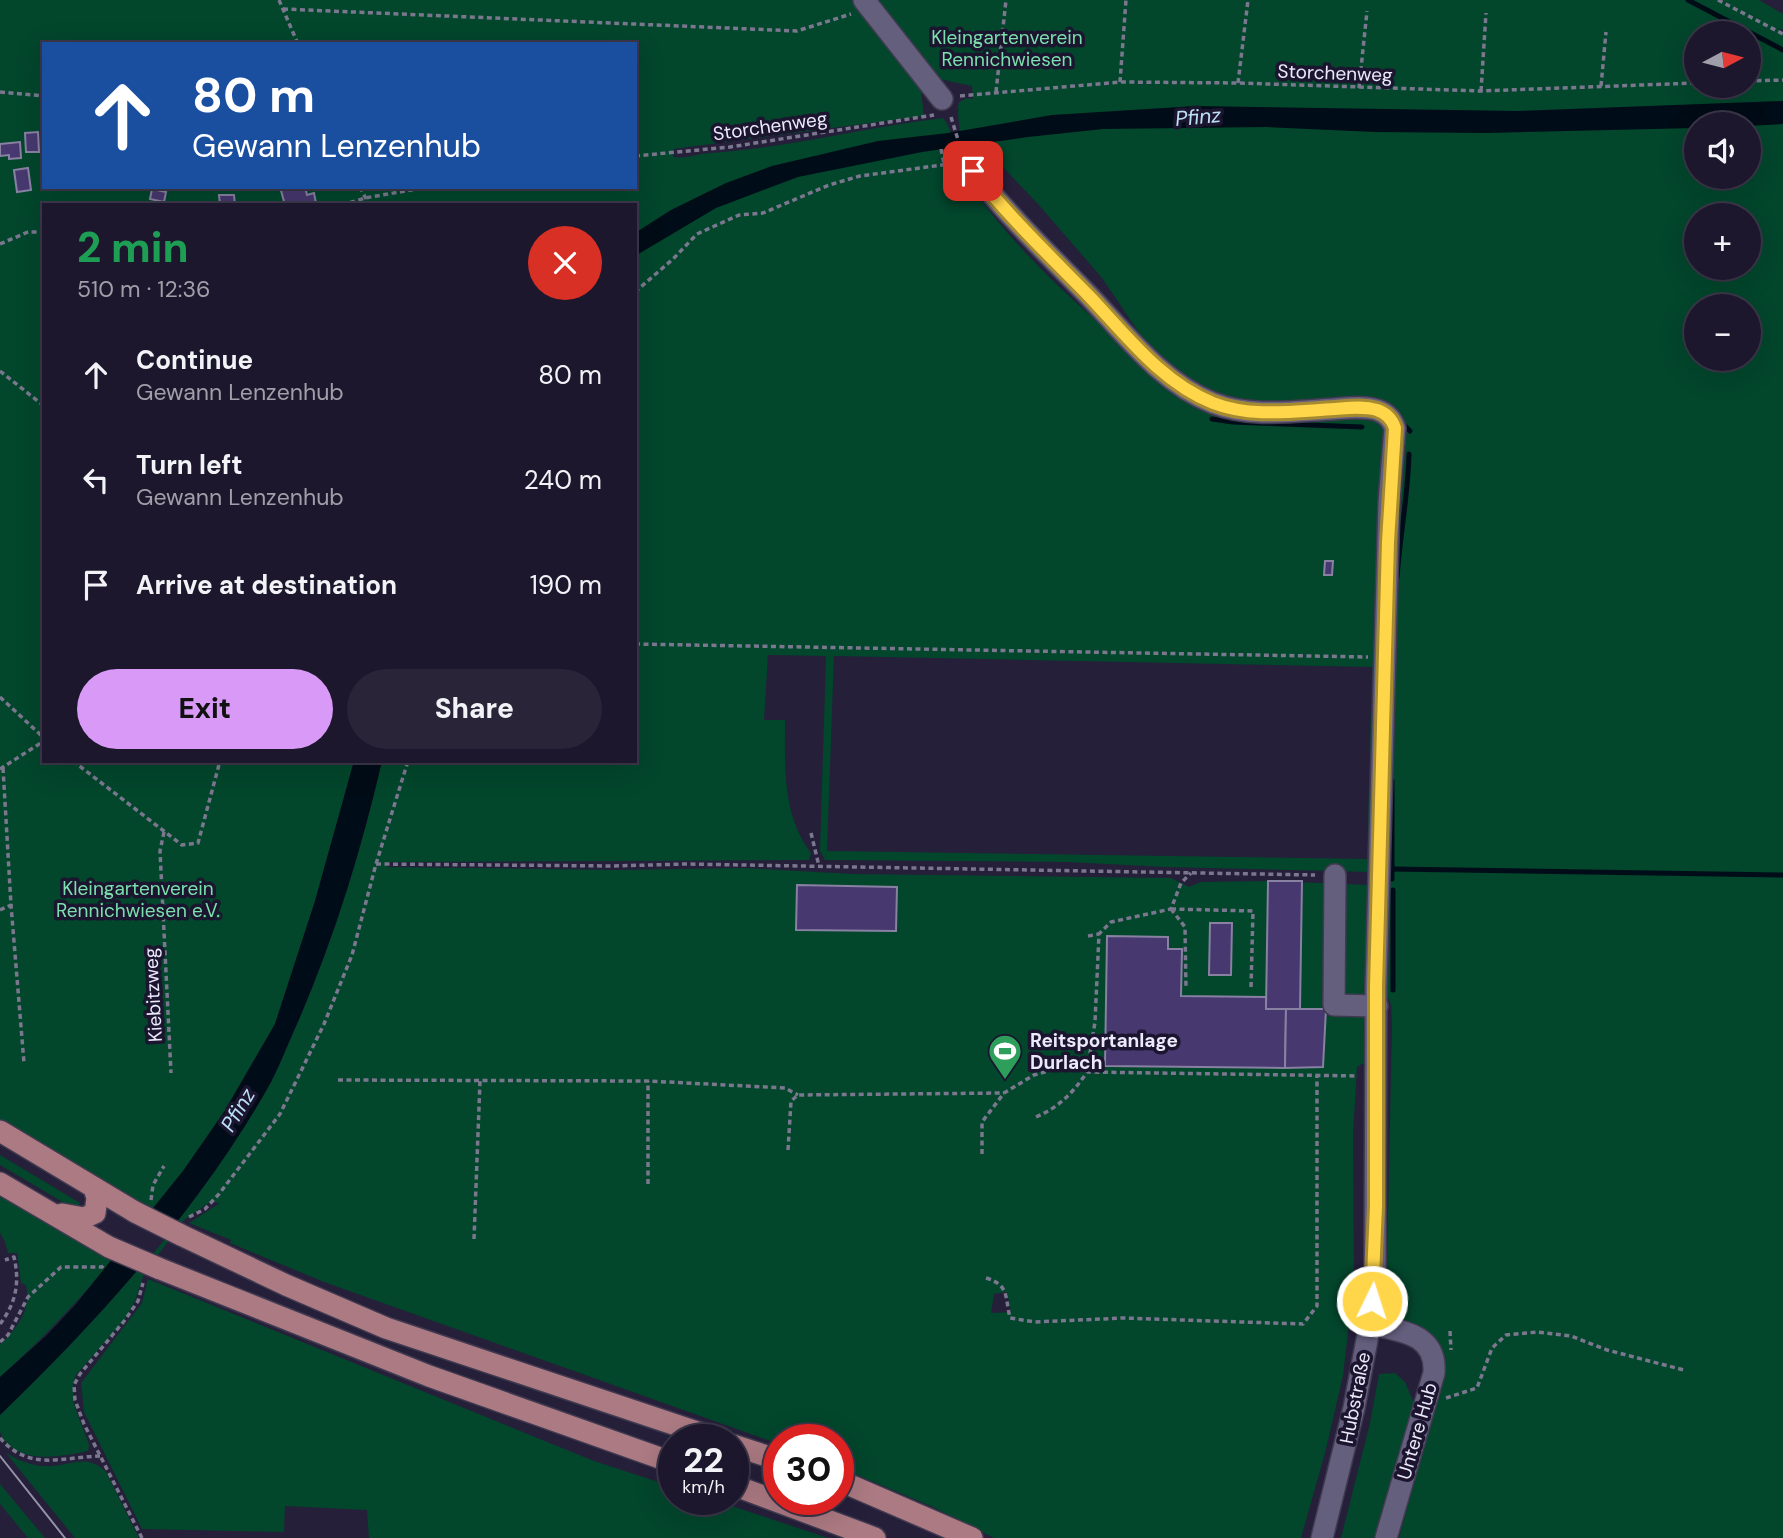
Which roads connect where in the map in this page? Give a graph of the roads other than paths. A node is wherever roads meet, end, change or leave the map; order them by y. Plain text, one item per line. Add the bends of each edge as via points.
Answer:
1 (866, 4) edge
2 (941, 106) road end
3 (969, 167) road end
4 (1335, 875) road end
5 (1377, 1006) junction
6 (0, 1131) edge
7 (0, 1183) edge
8 (93, 1188) junction
9 (47, 1211) junction
10 (1370, 1324) junction
11 (673, 1424) edge
12 (658, 1457) edge
13 (854, 1487) edge
14 (749, 1491) edge
15 (875, 1538) edge
16 (972, 1538) edge
17 (1322, 1538) edge
18 (1386, 1538) edge

1 - 2 street
3 - 5 street, Hubstraße via 1002,208 1178,385 1238,410 1362,407 1392,420 1396,437 1389,502
4 - 5 street via 1334,1005
5 - 10 street, Hubstraße via 1375,1278
6 - 8 main road
7 - 9 main road
8 - 9 main road via 97,1206 89,1217
8 - 11 main road, bridge via 184,1226 286,1285 386,1328
9 - 12 main road, bridge via 109,1253 151,1272
10 - 17 street, Hubstraße via 1347,1445
10 - 18 street, Untere Hub via 1422,1340 1435,1360
13 - 16 main road
14 - 15 main road

